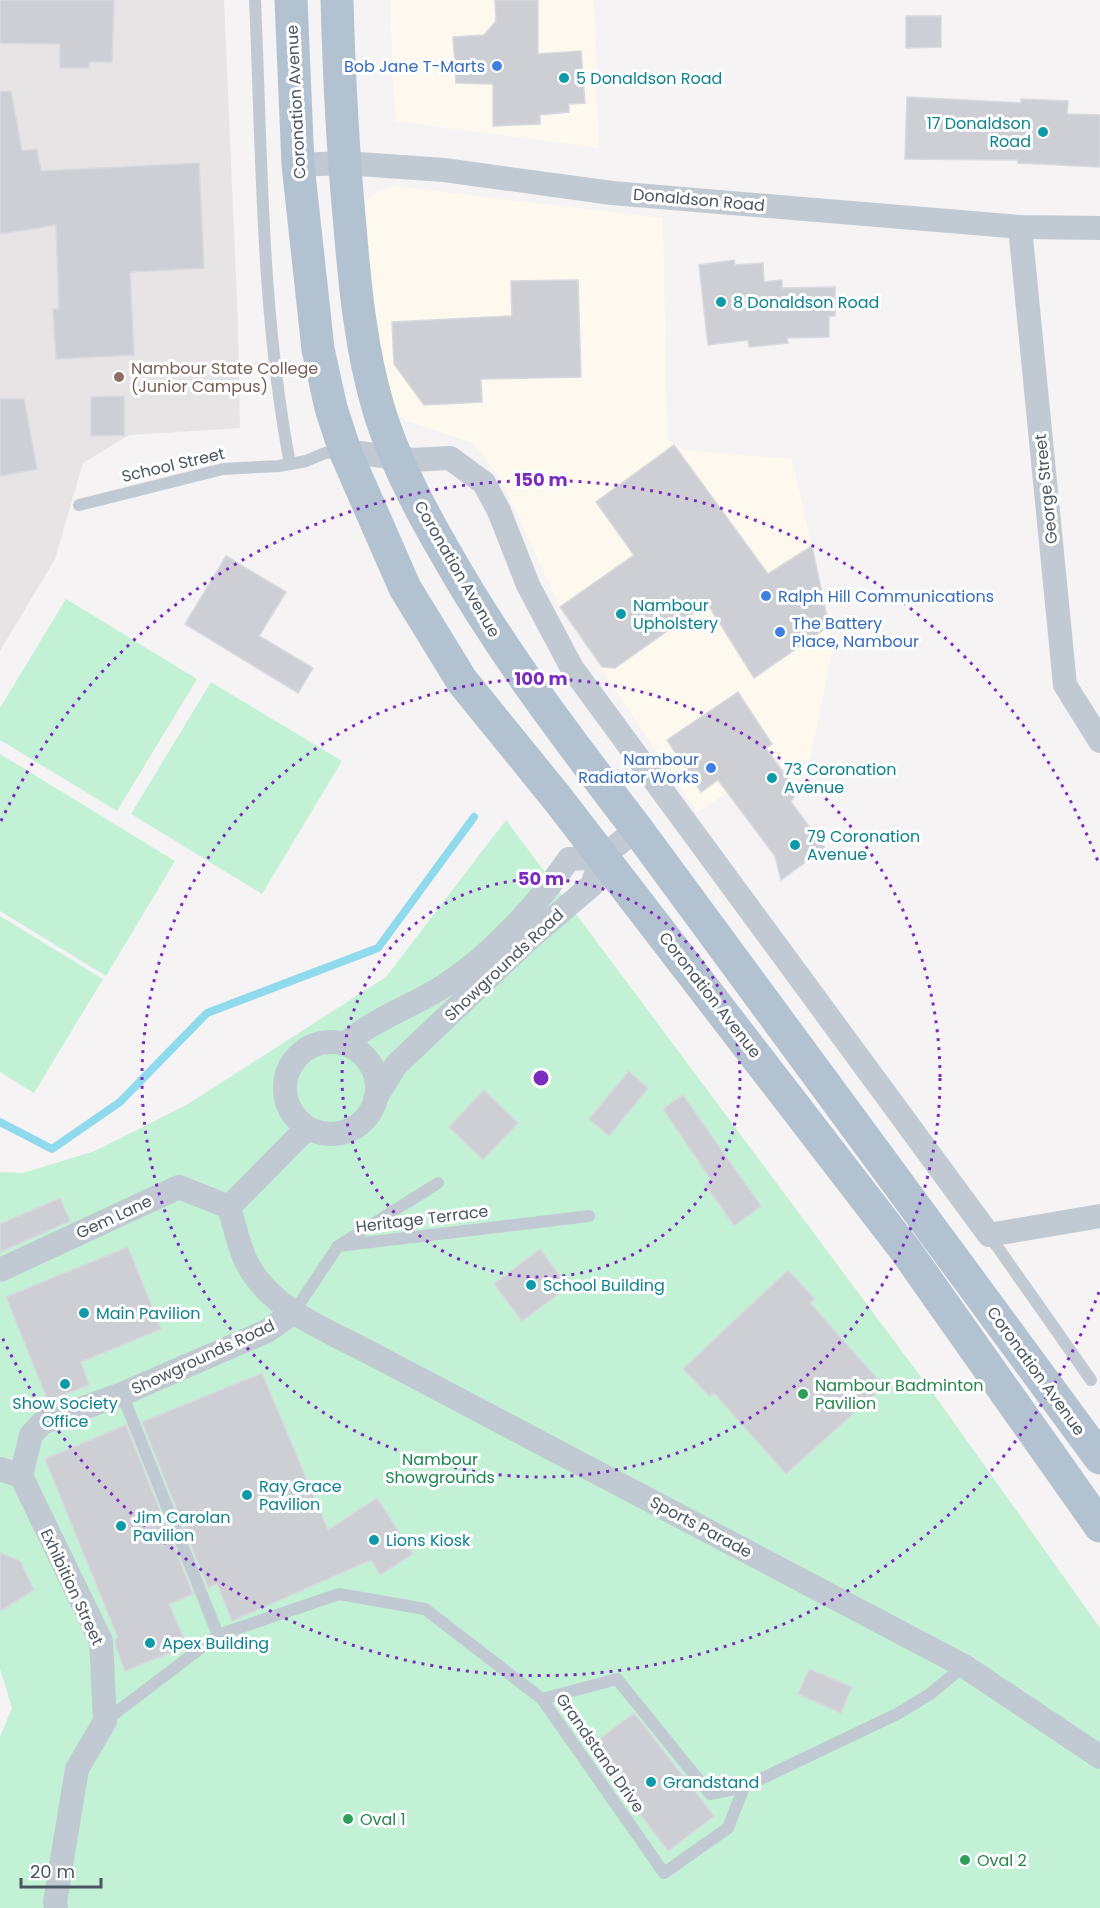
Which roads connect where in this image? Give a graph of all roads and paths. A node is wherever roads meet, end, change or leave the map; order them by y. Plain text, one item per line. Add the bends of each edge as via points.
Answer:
1 (255, 0) edge
2 (291, 0) edge
3 (337, 0) edge
4 (344, 163) junction
5 (298, 165) junction
6 (1020, 227) junction
7 (1100, 228) edge
8 (345, 451) junction
9 (396, 459) junction
10 (290, 464) junction
11 (79, 505) dead end
12 (1100, 741) edge
13 (637, 829) junction
14 (602, 857) junction
15 (345, 1044) junction
16 (375, 1099) junction
17 (307, 1128) junction
18 (438, 1183) dead end
19 (229, 1207) junction
20 (589, 1216) dead end
21 (1100, 1216) edge
22 (989, 1235) junction
23 (338, 1246) junction
24 (0, 1270) edge
25 (294, 1312) junction
26 (1091, 1380) dead end
27 (122, 1394) junction
28 (1100, 1458) edge
29 (10, 1473) edge
30 (1100, 1526) edge
31 (218, 1635) junction
32 (964, 1666) junction
33 (542, 1699) junction
34 (105, 1721) junction
35 (1100, 1757) edge
36 (744, 1787) junction
37 (56, 1908) edge

1 - 10 lane via 268,307
2 - 5 main road, Coronation Avenue
3 - 4 main road, Coronation Avenue
4 - 5 street, Donaldson Road
4 - 6 street, Donaldson Road via 444,170 612,193
4 - 9 main road, Coronation Avenue via 356,299 378,406
5 - 8 main road, Coronation Avenue via 318,349
6 - 7 street, Donaldson Road
6 - 12 street, George Street via 1065,685
8 - 9 street
8 - 10 lane, School Street
8 - 14 main road, Coronation Avenue via 405,588 462,681
9 - 13 main road, Coronation Avenue via 432,530 498,642
9 - 22 street via 450,458 484,483 528,585 572,668
10 - 11 lane, School Street via 223,469
13 - 14 street
13 - 28 main road, Coronation Avenue
14 - 15 street, Showgrounds Road via 569,859 553,883 491,949 448,983 360,1031
14 - 16 street, Showgrounds Road via 592,885 396,1065
14 - 30 main road, Coronation Avenue via 906,1251
15 - 16 street via 367,1060 376,1085
15 - 17 street via 316,1044 303,1052 290,1069 285,1091 288,1105
16 - 17 street via 365,1118 348,1131 320,1133
17 - 19 street
18 - 23 lane
19 - 24 street, Gem Lane via 179,1187
19 - 25 street, Showgrounds Road via 245,1260 267,1293
20 - 23 lane, Heritage Terrace
21 - 22 street
22 - 26 lane
23 - 25 lane, Heritage Terrace
25 - 27 street, Showgrounds Road via 267,1331
25 - 32 street, Sports Parade
27 - 29 street, Showgrounds Road via 42,1423
27 - 31 lane
29 - 34 street, Exhibition Street via 101,1641
31 - 33 lane, Grandstand Drive via 339,1594 425,1609
31 - 34 lane, Grandstand Drive
32 - 35 street, Sports Parade
32 - 36 lane via 897,1714
33 - 36 lane via 617,1678 710,1794
33 - 36 lane, Grandstand Drive via 664,1873 728,1828
34 - 37 street via 77,1769

